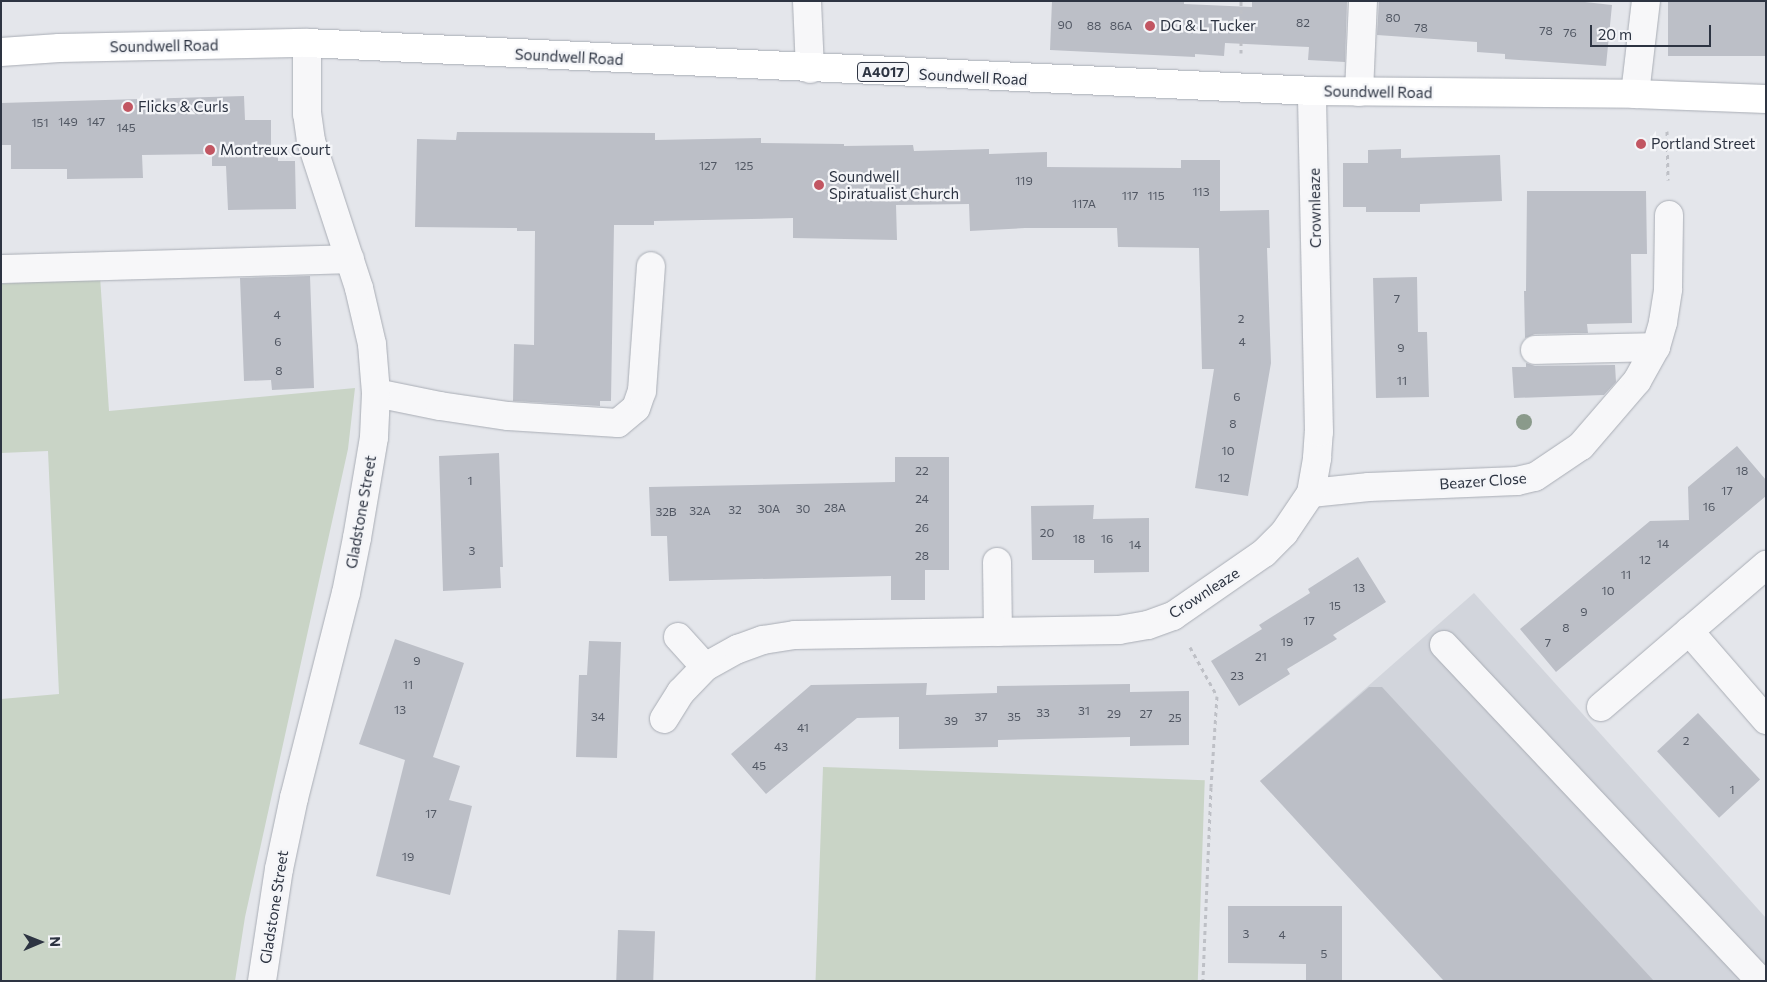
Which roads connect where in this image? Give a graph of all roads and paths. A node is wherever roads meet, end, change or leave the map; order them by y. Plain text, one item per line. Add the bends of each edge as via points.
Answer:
1 (807, 1) edge
2 (1241, 1) edge
3 (1363, 1) edge
4 (1646, 1) edge
5 (307, 43) junction
6 (1, 52) edge
7 (810, 69) junction
8 (1241, 88) junction
9 (1312, 91) junction
10 (1359, 92) junction
11 (1635, 94) junction
12 (1666, 95) junction
13 (1766, 99) edge
14 (1669, 215) joint
15 (350, 259) junction
16 (651, 266) dead end
17 (1, 270) edge
18 (1656, 346) junction
19 (1535, 350) dead end
20 (376, 392) junction
21 (1311, 493) junction
22 (997, 562) dead end
23 (1766, 565) edge
24 (1173, 616) junction
25 (1689, 631) junction
26 (998, 632) junction
27 (678, 636) dead end
28 (1444, 645) dead end
29 (705, 667) junction
30 (1601, 707) dead end
31 (664, 719) dead end
32 (1766, 720) edge
33 (262, 981) edge
34 (1202, 981) edge
35 (1761, 981) edge

1 - 7 street
2 - 8 path
3 - 10 street
4 - 11 street
5 - 6 main road, Soundwell Road / A4017
5 - 7 main road, Soundwell Road / A4017
5 - 15 street, Gladstone Street via 307,114 311,141
7 - 8 main road, Soundwell Road / A4017
8 - 9 main road, Soundwell Road / A4017
9 - 10 main road, Soundwell Road / A4017
9 - 21 street, Crownleaze via 1319,432
10 - 11 main road, Soundwell Road / A4017
11 - 12 main road, Soundwell Road / A4017
12 - 13 main road, Soundwell Road / A4017
12 - 14 path
14 - 18 street, Beazer Close via 1668,289 1664,322
15 - 17 street
15 - 20 street, Gladstone Street via 372,344
16 - 20 street via 642,391 636,408 618,422 508,416
18 - 19 street
18 - 21 street, Beazer Close via 1637,381 1581,446 1535,477 1517,481 1369,487
20 - 33 street, Gladstone Street via 374,437 357,538 294,798 270,918
21 - 24 street, Crownleaze via 1284,533 1264,553
22 - 26 street
23 - 25 street
24 - 26 street, Crownleaze via 1119,630
24 - 34 path via 1217,696
25 - 30 street
25 - 32 street
26 - 29 street, Crownleaze via 795,635 763,640
27 - 29 street
28 - 35 street
29 - 31 street, Crownleaze via 681,692

